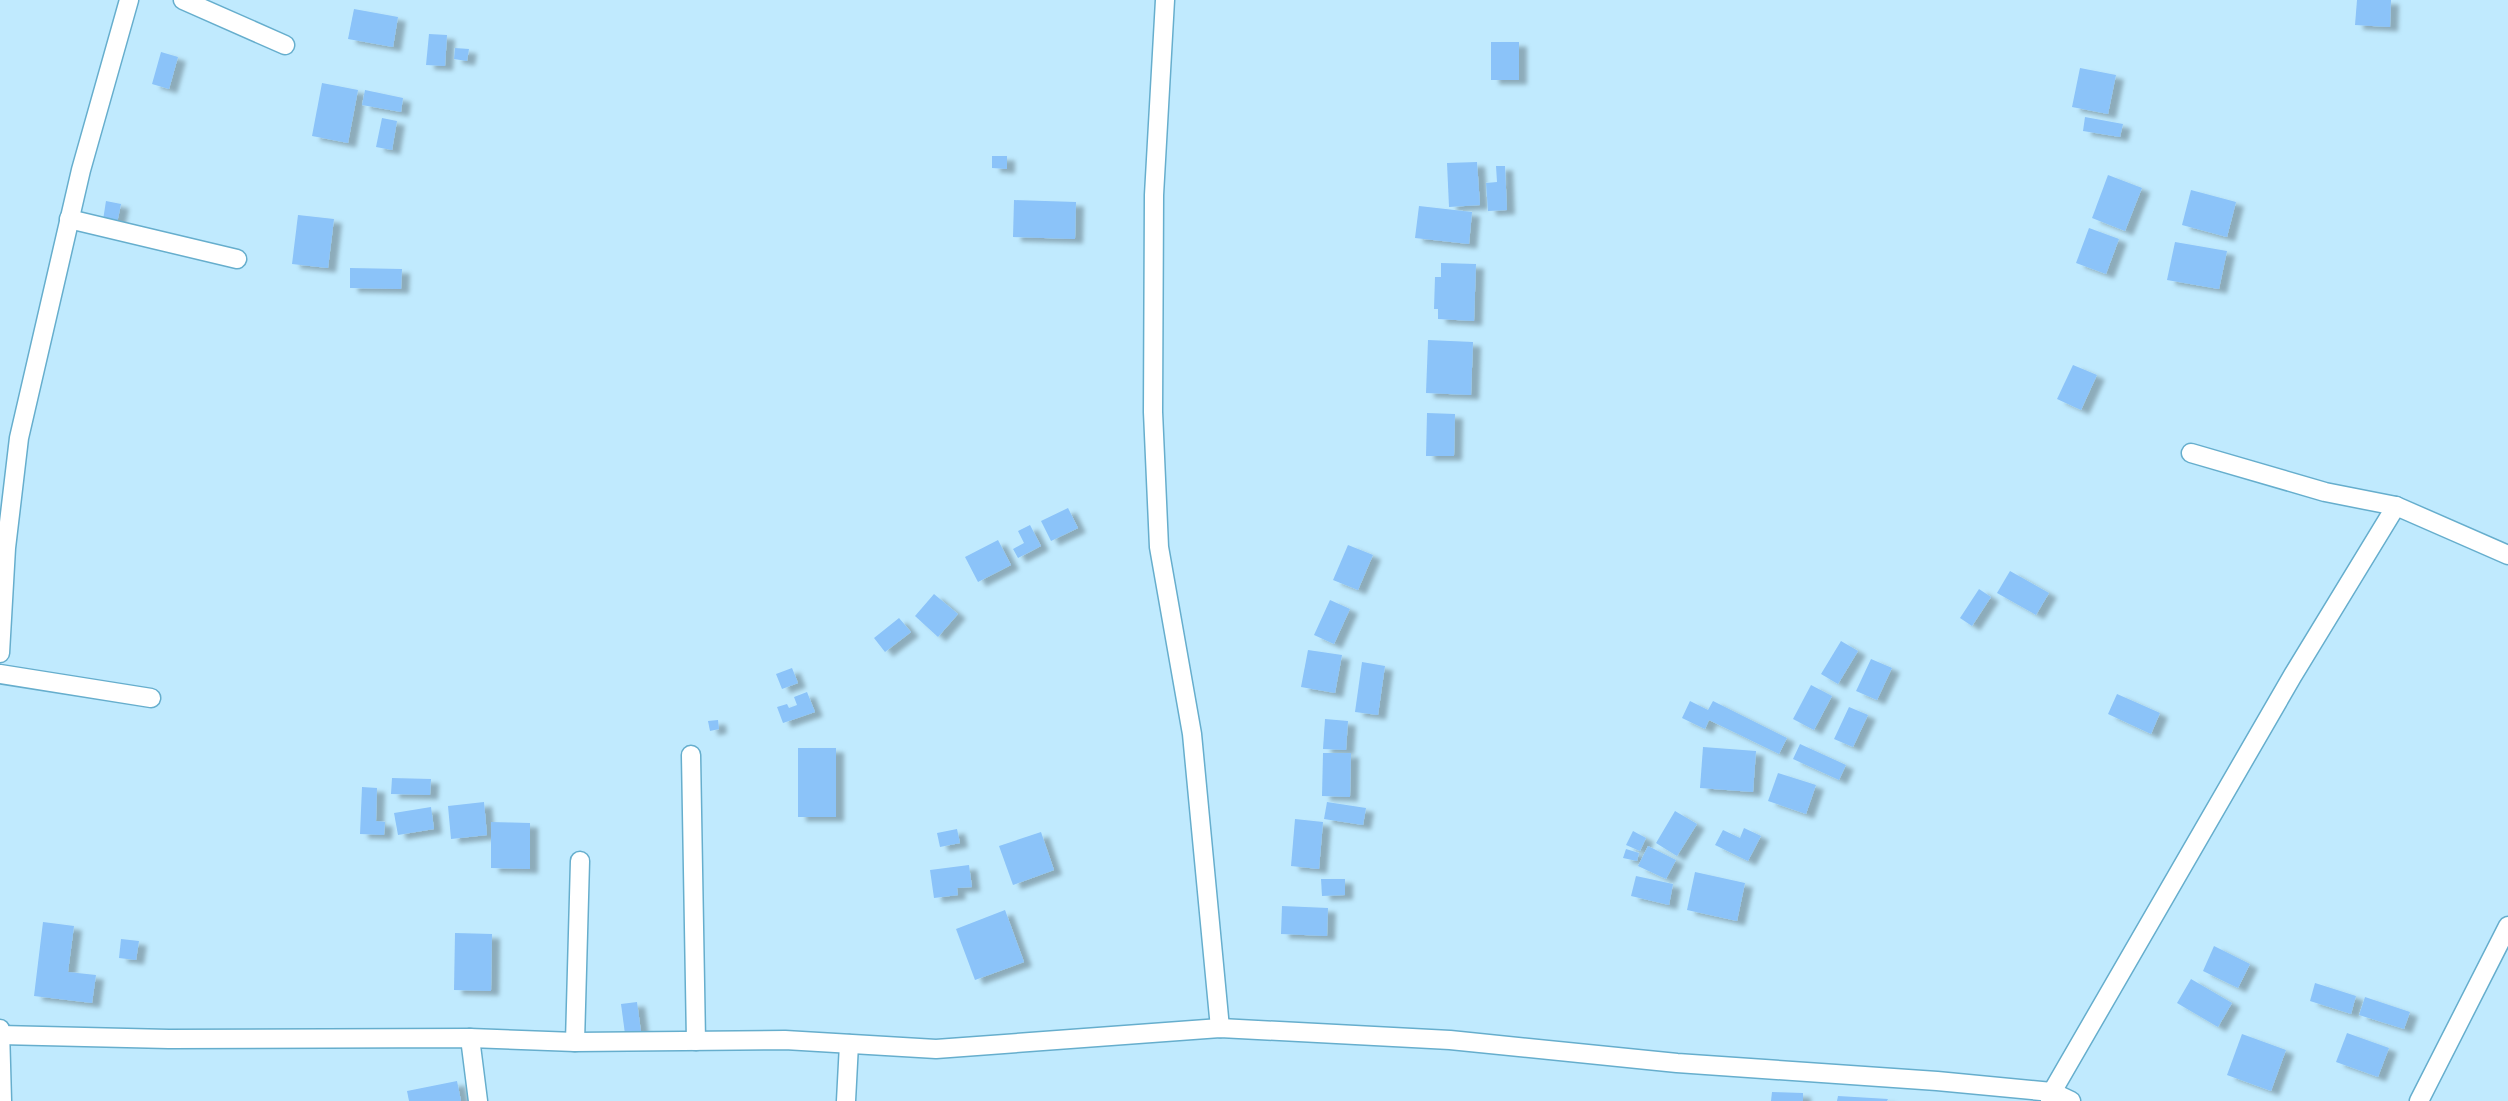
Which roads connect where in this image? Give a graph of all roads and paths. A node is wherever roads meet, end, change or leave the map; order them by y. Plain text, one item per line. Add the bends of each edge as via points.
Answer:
1 (129, 0) edge
2 (183, 0) edge
3 (1165, 0) edge
4 (285, 45) dead end
5 (69, 219) junction
6 (237, 259) dead end
7 (2191, 453) dead end
8 (2396, 506) junction
9 (2508, 555) edge
10 (0, 653) edge
11 (0, 674) edge
12 (150, 698) dead end
13 (691, 755) dead end
14 (580, 861) dead end
15 (2508, 926) edge
16 (1220, 1027) junction
17 (0, 1033) edge
18 (470, 1038) junction
19 (696, 1041) junction
20 (575, 1042) junction
21 (849, 1044) junction
22 (2051, 1097) edge
23 (2, 1101) edge
24 (478, 1101) edge
25 (846, 1101) edge
26 (2071, 1101) edge
27 (2419, 1101) edge

1 - 5 street
2 - 4 street
3 - 16 street via 1154,195 1153,412 1159,547 1192,734
5 - 6 street
5 - 10 street via 19,438
7 - 8 street via 2325,492
8 - 9 street
8 - 22 street via 2293,675
11 - 12 street
13 - 19 street
14 - 20 street
15 - 27 street
16 - 21 street via 936,1049
16 - 22 street via 1450,1040 1677,1063 1937,1081
17 - 18 street via 169,1039
17 - 23 street
18 - 20 street
18 - 24 street
19 - 20 street
19 - 21 street
21 - 25 street
22 - 26 street

